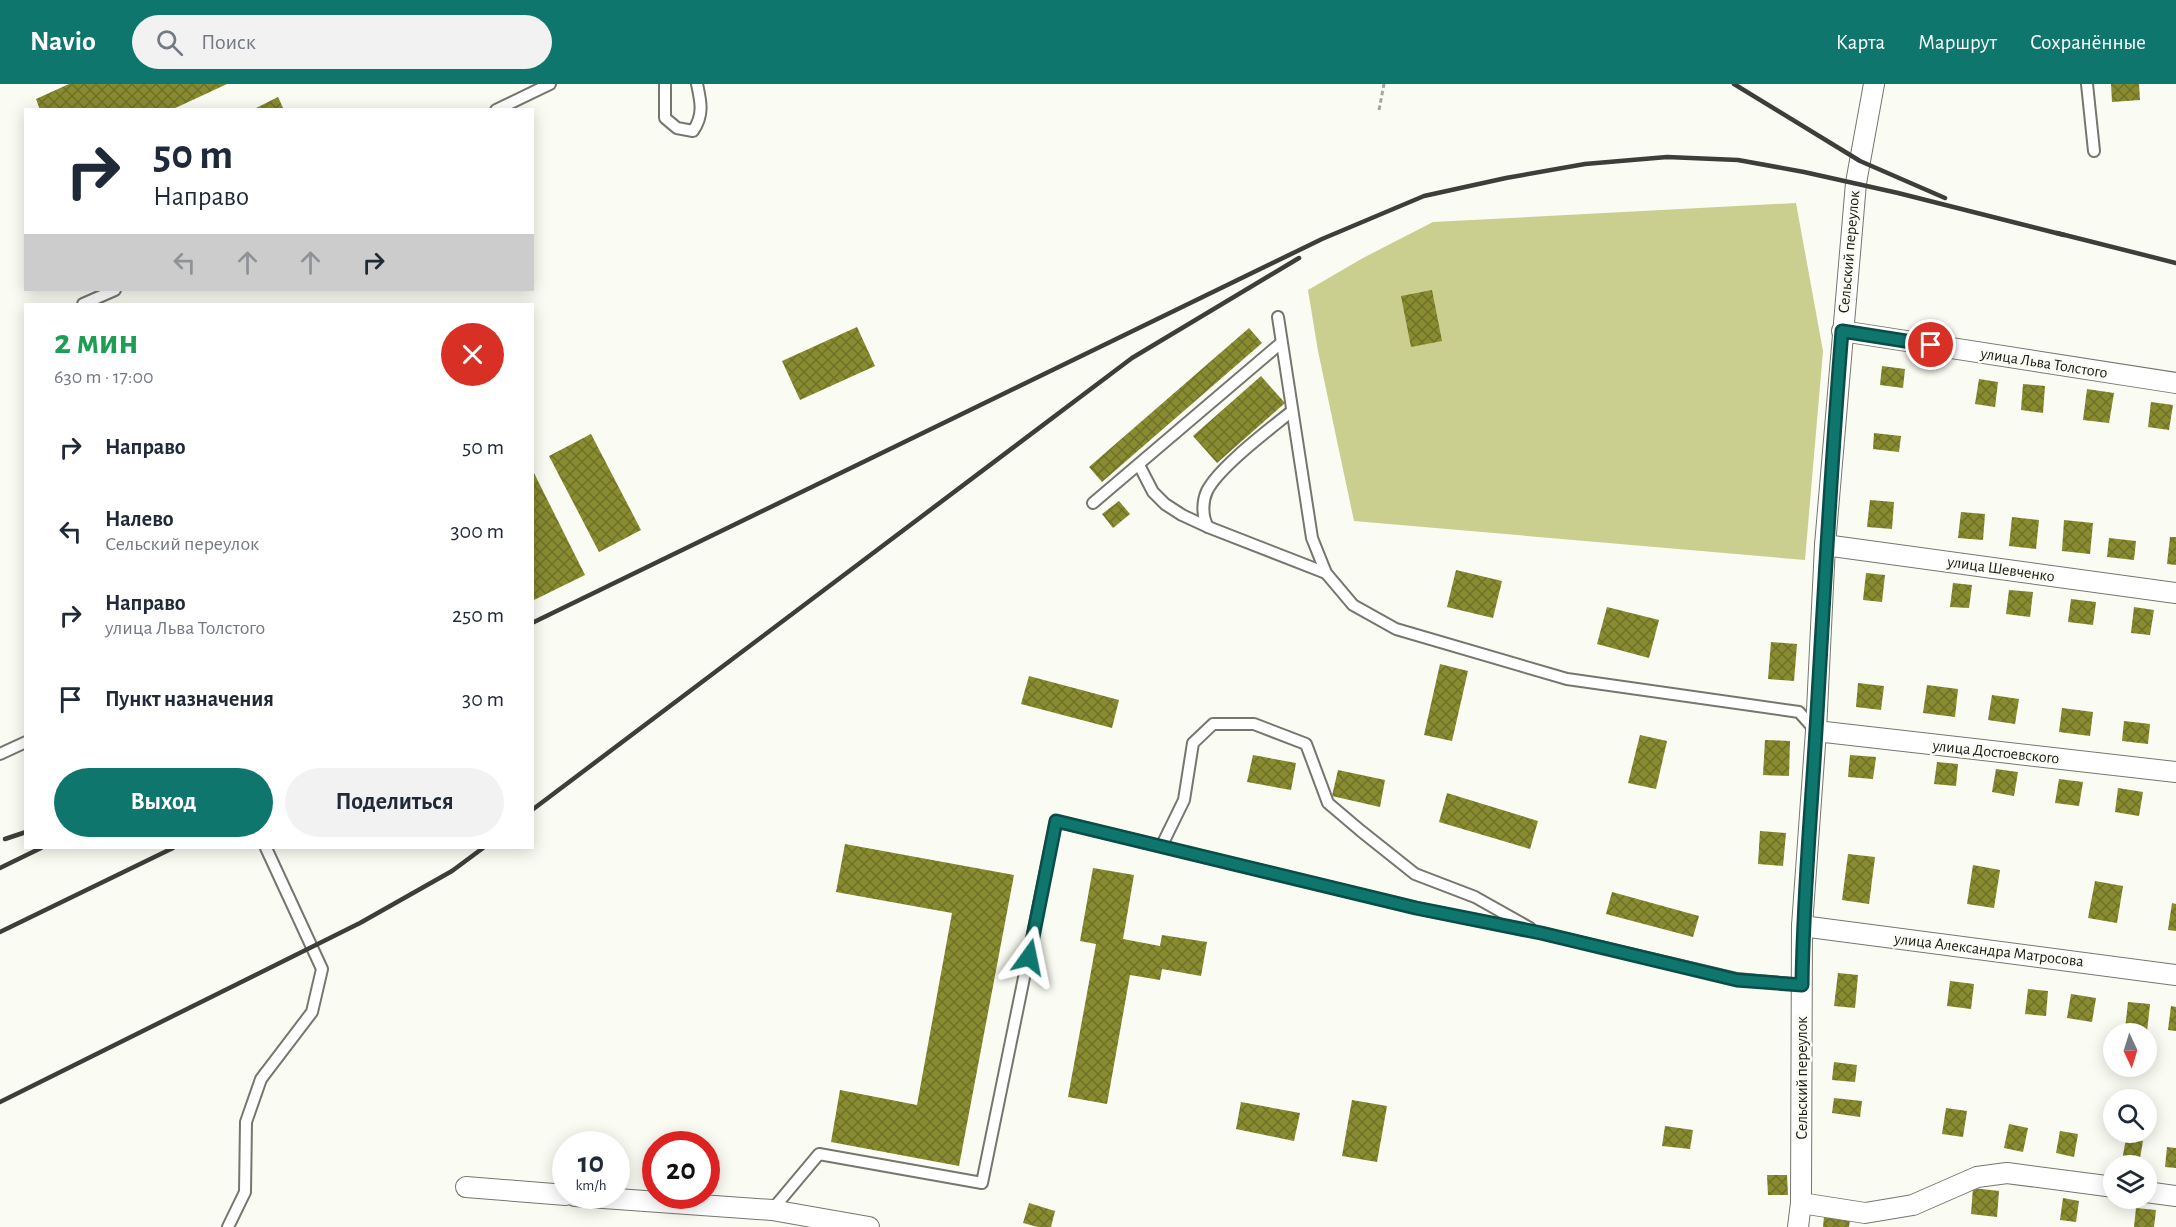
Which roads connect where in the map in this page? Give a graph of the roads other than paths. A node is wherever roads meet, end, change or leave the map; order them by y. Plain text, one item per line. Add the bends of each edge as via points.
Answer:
1 (550, 84) edge
2 (665, 84) edge
3 (697, 84) edge
4 (1867, 84) edge
5 (1874, 84) edge
6 (2087, 84) edge
7 (1870, 104) junction
8 (500, 108) edge
9 (2094, 151) dead end
10 (113, 291) edge
11 (85, 303) edge
12 (1278, 317) dead end
13 (1842, 331) junction
14 (1281, 343) junction
15 (2176, 383) edge
16 (1292, 411) junction
17 (1139, 465) junction
18 (1093, 503) dead end
19 (1208, 527) junction
20 (1825, 546) junction
21 (1326, 573) junction
22 (2176, 593) edge
23 (1816, 731) junction
24 (24, 743) edge
25 (0, 754) edge
26 (2176, 772) edge
27 (1162, 845) junction
28 (266, 849) edge
29 (1802, 926) junction
30 (1541, 933) junction
31 (2176, 975) edge
32 (1802, 985) junction
33 (2103, 1186) edge
34 (466, 1187) dead end
35 (2157, 1193) edge
36 (552, 1194) edge
37 (2176, 1196) edge
38 (630, 1200) edge
39 (1801, 1203) junction
40 (772, 1210) junction
41 (228, 1227) edge
42 (869, 1227) edge
43 (1798, 1227) edge

1 - 8 lane
2 - 3 lane via 665,118 677,128 693,131 702,106
4 - 7 street, Сельский переулок
5 - 7 street, Сельский переулок
6 - 9 lane
7 - 13 street, Сельский переулок via 1856,183
10 - 11 lane
12 - 14 lane
13 - 15 street, улица Льва Толстого
13 - 20 street, Сельский переулок
14 - 16 lane
14 - 17 lane
16 - 19 lane via 1220,474 1207,492 1204,519
16 - 21 lane via 1312,538
17 - 18 lane
17 - 19 lane via 1153,492 1165,504
19 - 21 lane
20 - 22 street, улица Шевченко
20 - 23 street, Сельский переулок
21 - 23 lane via 1353,605 1396,628 1567,680 1799,712
23 - 26 street, улица Достоевского
23 - 29 street, Сельский переулок
24 - 25 lane
27 - 30 lane via 1416,908
27 - 30 lane via 1184,800 1193,743 1213,724 1254,724 1306,744 1328,803 1415,874 1475,897
27 - 40 lane via 1056,821 982,1182 819,1154
28 - 41 lane via 322,969 312,1012 261,1079 246,1122 245,1192
29 - 31 street, улица Александра Матросова
29 - 32 street, Сельский переулок
30 - 32 lane via 1737,980
32 - 39 street, Сельский переулок
33 - 39 street via 2007,1173 1977,1177 1913,1205 1865,1213
34 - 36 street
35 - 37 street
38 - 40 street
39 - 43 street, Сельский переулок
40 - 42 street

